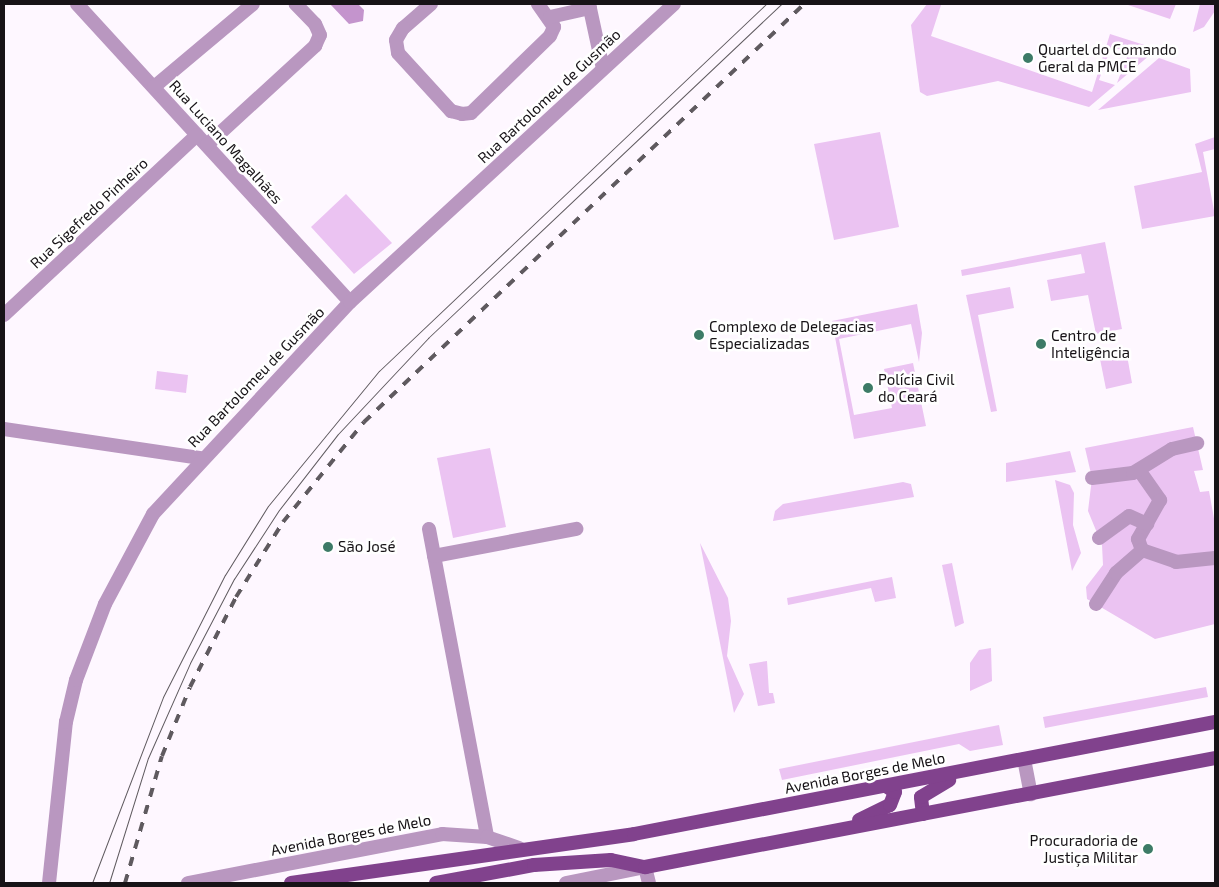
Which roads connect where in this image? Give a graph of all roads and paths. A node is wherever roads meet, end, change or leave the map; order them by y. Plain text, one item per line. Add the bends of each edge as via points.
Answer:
1 (77, 4) edge
2 (253, 4) edge
3 (296, 4) edge
4 (431, 4) edge
5 (538, 4) edge
6 (674, 4) edge
7 (589, 6) edge
8 (550, 17) junction
9 (603, 69) junction
10 (154, 87) junction
11 (197, 135) junction
12 (207, 145) junction
13 (350, 302) junction
14 (4, 315) edge
15 (4, 429) edge
16 (1197, 443) dead end
17 (201, 458) junction
18 (1139, 470) junction
19 (1092, 478) dead end
20 (1147, 524) junction
21 (429, 529) dead end
22 (576, 529) dead end
23 (1099, 538) dead end
24 (1142, 550) junction
25 (434, 556) junction
26 (1215, 558) edge
27 (1096, 604) dead end
28 (1215, 722) edge
29 (1215, 758) edge
30 (1024, 759) junction
31 (985, 767) junction
32 (886, 786) junction
33 (1031, 794) junction
34 (922, 814) junction
35 (833, 831) junction
36 (487, 837) junction
37 (519, 848) junction
38 (646, 867) junction
39 (49, 883) edge
40 (188, 883) edge
41 (292, 883) edge
42 (436, 883) edge
43 (566, 883) edge
44 (648, 883) edge

1 - 10 street, Rua Luciano Magalhães
2 - 10 street
3 - 12 street via 315,24 320,35 315,46
4 - 8 street via 403,28 396,40 398,54 451,111 462,114 471,113 550,36 554,27
5 - 8 street
6 - 9 street, Rua Bartolomeu de Gusmão
7 - 8 street
7 - 9 street
9 - 13 street, Rua Bartolomeu de Gusmão
10 - 11 street, Rua Luciano Magalhães
11 - 12 street, Rua Luciano Magalhães
11 - 14 street, Rua Sigefredo Pinheiro
12 - 13 street, Rua Luciano Magalhães
13 - 17 street, Rua Bartolomeu de Gusmão
15 - 17 street
16 - 18 street via 1172,449
17 - 39 street, Rua Bartolomeu de Gusmão via 154,514 87,646 66,722
18 - 19 street via 1122,476
18 - 20 street via 1160,500
20 - 23 street via 1129,516
20 - 24 street via 1138,539
21 - 25 street
22 - 25 street
24 - 26 street via 1176,562
24 - 27 street via 1116,573
25 - 36 street
28 - 30 main road, Avenida Borges de Melo
29 - 33 main road
30 - 31 main road, Avenida Borges de Melo
30 - 33 street
31 - 32 main road, Avenida Borges de Melo
31 - 34 main road via 927,790 920,800
32 - 35 main road via 895,792 890,805
32 - 37 main road, Avenida Borges de Melo via 634,834
33 - 34 main road
34 - 35 main road
35 - 38 main road
36 - 37 street, Avenida Borges de Melo
36 - 40 street, Avenida Borges de Melo via 442,834
37 - 41 main road, Avenida Borges de Melo
38 - 42 main road via 611,860 543,864
38 - 43 street
38 - 44 street

